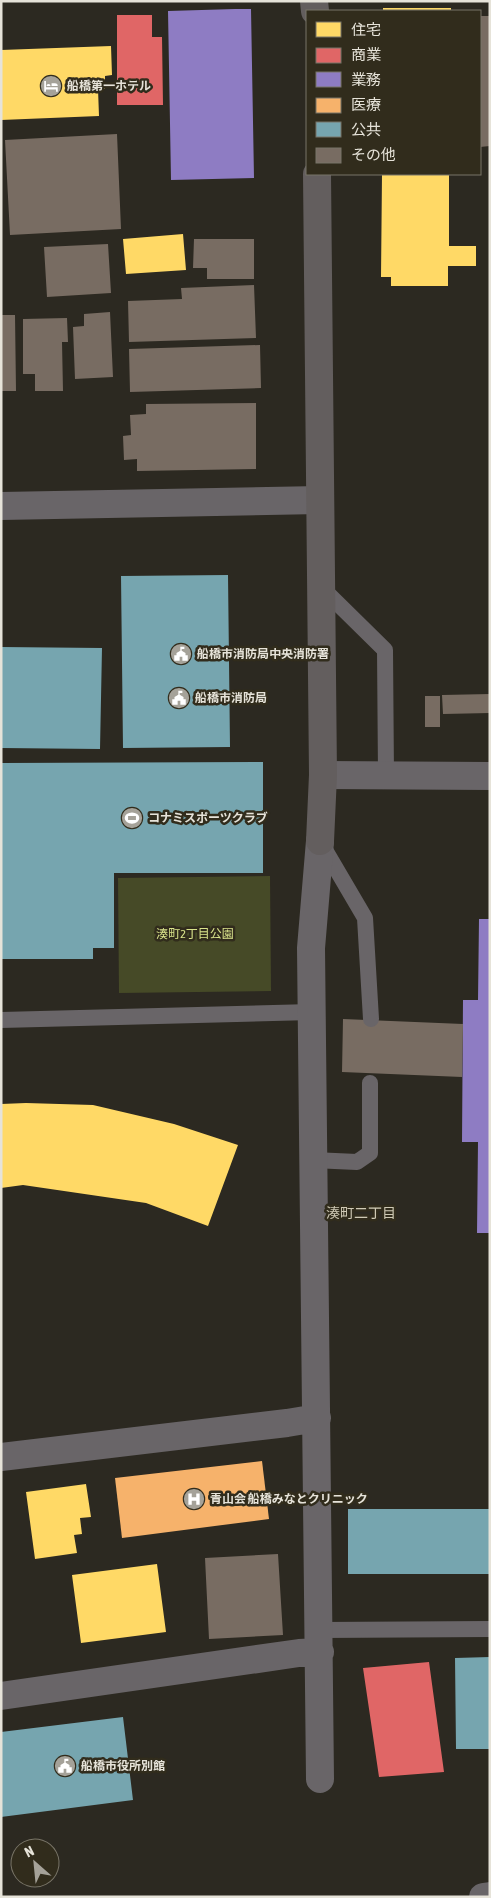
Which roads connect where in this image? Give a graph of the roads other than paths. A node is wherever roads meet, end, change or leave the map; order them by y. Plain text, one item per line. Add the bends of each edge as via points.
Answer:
1 (317, 175) edge
2 (320, 500) junction
3 (1, 506) edge
4 (321, 587) junction
5 (323, 775) junction
6 (386, 775) junction
7 (490, 776) edge
8 (320, 841) junction
9 (312, 1012) junction
10 (370, 1019) dead end
11 (1, 1020) edge
12 (370, 1083) dead end
13 (313, 1160) junction
14 (316, 1418) junction
15 (1, 1456) edge
16 (490, 1629) edge
17 (320, 1641) junction
18 (1, 1696) edge
19 (320, 1779) dead end
20 (490, 1896) edge
21 (483, 1897) edge

1 - 2 street
2 - 3 street
2 - 4 street
4 - 5 street
4 - 6 lane via 385,650
5 - 6 street
5 - 8 street
6 - 7 street
8 - 9 street via 311,948
8 - 10 lane via 365,918
9 - 11 lane
9 - 13 street
12 - 13 lane via 370,1153 357,1162
13 - 14 street
14 - 15 street
14 - 17 street
16 - 17 lane
17 - 18 street
17 - 19 street
20 - 21 street

